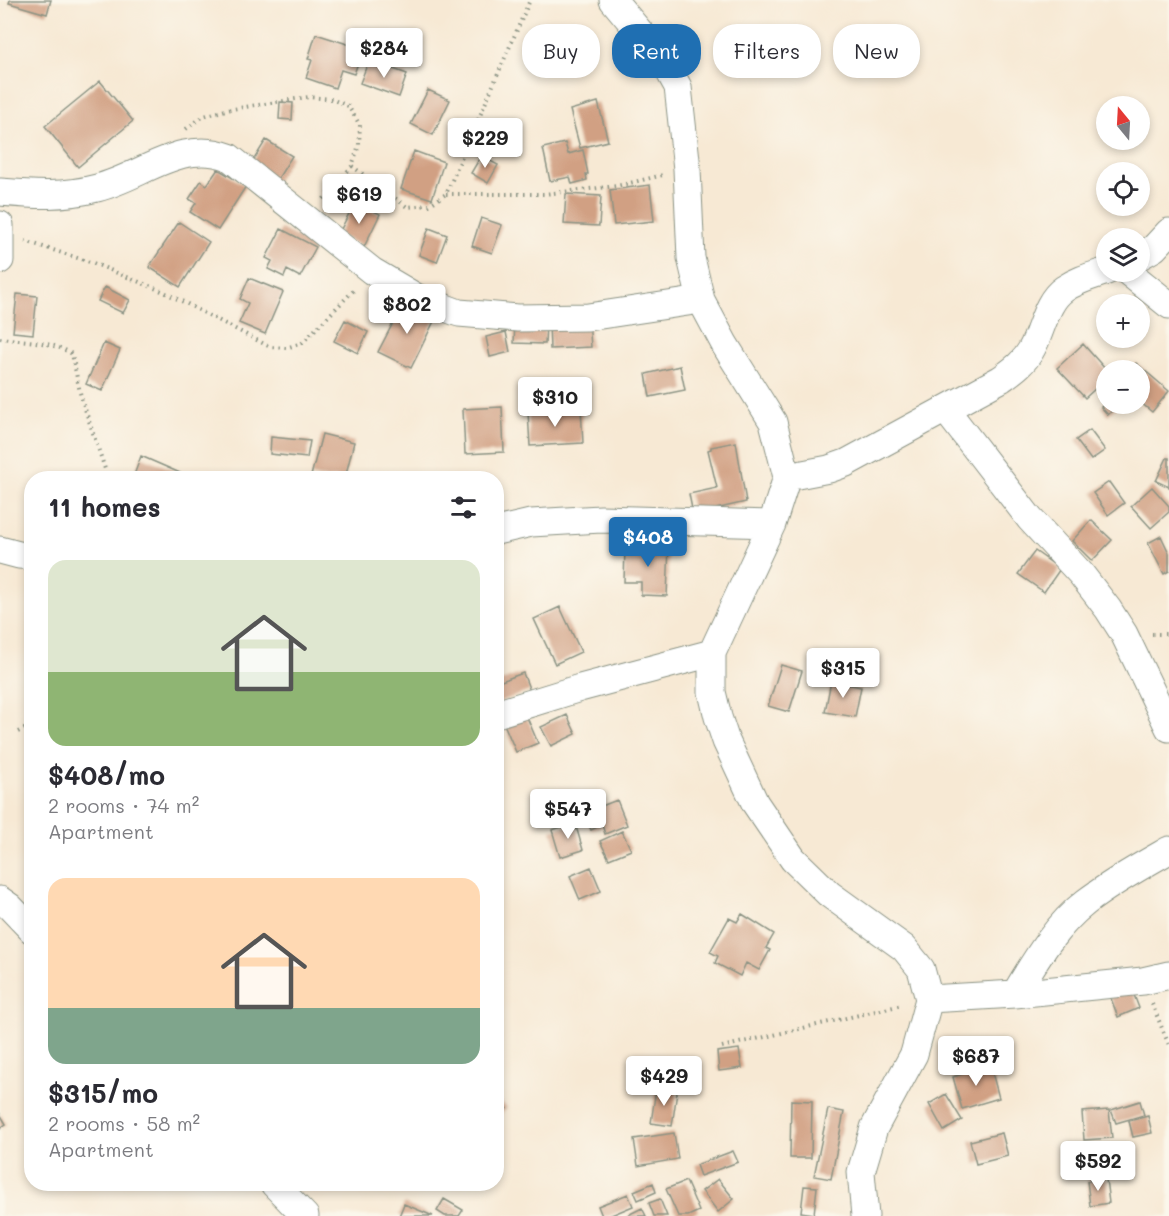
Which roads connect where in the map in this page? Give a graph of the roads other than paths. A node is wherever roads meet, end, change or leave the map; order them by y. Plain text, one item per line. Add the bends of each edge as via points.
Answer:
1 (613, 0) edge
2 (0, 192) edge
3 (1, 229) edge
4 (1169, 232) edge
5 (1150, 250) edge
6 (0, 260) edge
7 (1096, 275) edge
8 (1140, 282) edge
9 (701, 300) junction
10 (1169, 305) edge
11 (946, 410) junction
12 (787, 477) junction
13 (772, 524) junction
14 (504, 529) edge
15 (0, 550) edge
16 (24, 555) edge
17 (712, 653) junction
18 (504, 712) edge
19 (1169, 728) edge
20 (1169, 850) edge
21 (0, 900) edge
22 (24, 922) edge
23 (1169, 975) edge
24 (1015, 994) junction
25 (929, 999) junction
26 (281, 1191) edge
27 (305, 1216) edge
28 (865, 1216) edge

1 - 9 street via 663,60 678,87 691,258
2 - 9 street via 67,195 100,188 167,159 200,150 214,151 229,157 372,271 416,297 459,313 518,318 588,317
3 - 6 street
4 - 5 street
7 - 11 street via 1062,290 1048,309 1031,351 1017,368
8 - 10 street
9 - 12 street via 773,422
11 - 12 street via 846,463
11 - 19 street via 1030,519 1108,609
12 - 13 street
13 - 14 street via 601,519 531,523
13 - 17 street
15 - 16 street
17 - 18 street
17 - 25 street via 712,692 718,717 755,803 793,859 829,894 904,948 921,969
20 - 24 street via 1085,903 1039,954
21 - 22 street
23 - 24 street
24 - 25 street
25 - 28 street via 914,1054 873,1128 861,1172
26 - 27 street

